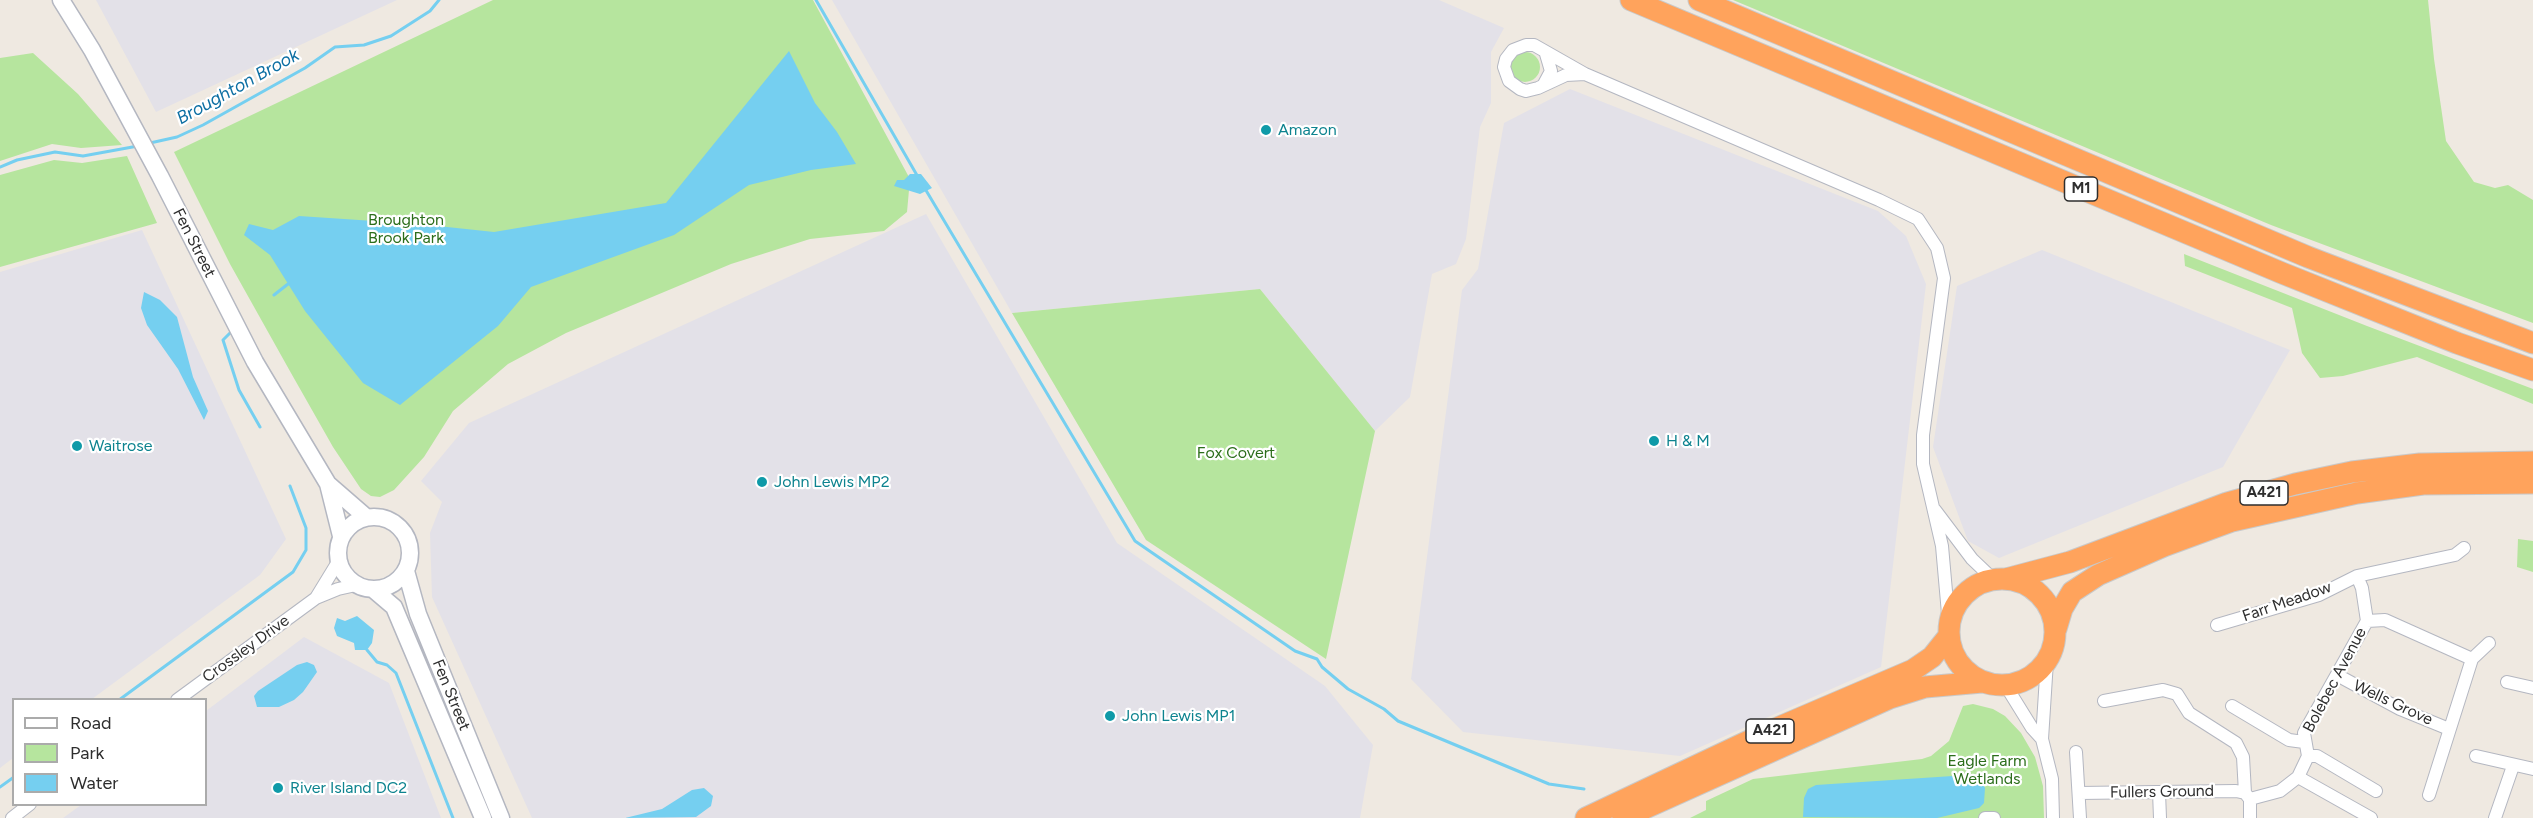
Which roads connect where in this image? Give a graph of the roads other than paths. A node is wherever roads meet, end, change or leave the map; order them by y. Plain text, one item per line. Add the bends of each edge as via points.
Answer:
1 (61, 0) edge
2 (1631, 0) edge
3 (1699, 0) edge
4 (1546, 54) junction
5 (1585, 74) junction
6 (1544, 84) junction
7 (2533, 343) edge
8 (2533, 370) edge
9 (2533, 462) edge
10 (2533, 483) edge
11 (328, 484) junction
12 (1934, 509) junction
13 (366, 517) junction
14 (341, 536) junction
15 (2464, 548) dead end
16 (338, 562) junction
17 (406, 571) junction
18 (2357, 576) junction
19 (1999, 579) junction
20 (356, 585) junction
21 (374, 590) junction
22 (316, 598) junction
23 (2367, 621) junction
24 (2217, 626) dead end
25 (2056, 629) junction
26 (1949, 631) junction
27 (2489, 643) dead end
28 (2472, 659) junction
29 (2048, 661) junction
30 (2337, 675) junction
31 (1982, 682) junction
32 (2507, 682) dead end
33 (2006, 686) junction
34 (2533, 688) edge
35 (178, 698) edge
36 (2104, 701) dead end
37 (2232, 706) dead end
38 (2450, 729) junction
39 (2042, 740) junction
40 (2304, 742) junction
41 (2076, 752) dead end
42 (2308, 756) junction
43 (2476, 756) dead end
44 (2513, 766) junction
45 (2533, 770) edge
46 (2298, 777) junction
47 (2376, 791) dead end
48 (2159, 792) junction
49 (2079, 793) junction
50 (2429, 795) dead end
51 (2247, 796) junction
52 (27, 806) edge
53 (2365, 817) edge
54 (12, 818) edge
55 (483, 818) edge
56 (501, 818) edge
57 (1586, 818) edge
58 (1623, 818) edge
59 (1984, 818) edge
60 (1994, 818) edge
61 (2053, 818) edge
62 (2080, 818) edge
63 (2160, 818) edge
64 (2250, 818) edge
65 (2495, 818) edge

1 - 11 street, Fen Street via 141,140 236,326
2 - 8 highway, M1 via 2293,277
3 - 7 highway, M1 via 2308,257
4 - 5 street
4 - 6 street via 1551,70
4 - 6 street via 1534,45 1520,46 1508,56 1504,67 1509,81 1520,89 1534,90
5 - 6 street via 1566,75
5 - 12 street via 1918,219 1937,248 1944,278 1923,435 1923,464
9 - 19 highway, A421 via 2420,464 2295,484 2227,503 2070,562
10 - 25 highway, A421 via 2423,484 2357,492 2232,521 2098,575 2072,592
11 - 13 street, Fen Street
11 - 14 street, Fen Street
12 - 19 street via 1972,559
12 - 26 street via 1942,546
13 - 14 street
13 - 17 street via 391,521 405,534 410,552
14 - 16 street
15 - 18 street, Farr Meadow via 2456,555
16 - 20 street
16 - 22 street
17 - 21 street via 398,581
17 - 56 street, Fen Street via 418,614
18 - 23 street
18 - 24 street, Farr Meadow via 2319,595
19 - 25 highway via 2019,581 2033,588 2053,613
19 - 26 highway via 1977,585 1964,595 1954,608
20 - 21 street
20 - 22 street
21 - 55 street, Fen Street via 394,607
22 - 35 street, Crossley Drive
23 - 28 street, Bolebec Avenue via 2385,620
23 - 30 street, Bolebec Avenue
25 - 29 highway
26 - 31 highway via 1952,652 1959,664
26 - 57 highway, A421 via 1932,657 1913,670 1768,732
27 - 28 street
28 - 38 street
29 - 33 highway via 2036,674
29 - 39 street
30 - 38 street, Wells Grove
30 - 40 street, Bolebec Avenue via 2304,733
31 - 33 highway
31 - 58 highway, A421 via 1925,687 1890,698
32 - 34 street
33 - 39 street
36 - 51 street via 2163,690 2177,694 2189,712 2236,742 2243,756
37 - 40 street via 2289,740
38 - 50 street
39 - 61 street via 2052,779
40 - 42 street, Bolebec Avenue
41 - 49 street
42 - 46 street, Bolebec Avenue
42 - 47 street via 2317,756
43 - 44 street
44 - 45 street
44 - 65 street
46 - 51 street via 2280,791
46 - 53 street
48 - 49 street, Fullers Ground
48 - 51 street, Fullers Ground via 2236,791
48 - 63 street
49 - 62 street
51 - 64 street
52 - 54 street
59 - 60 street

